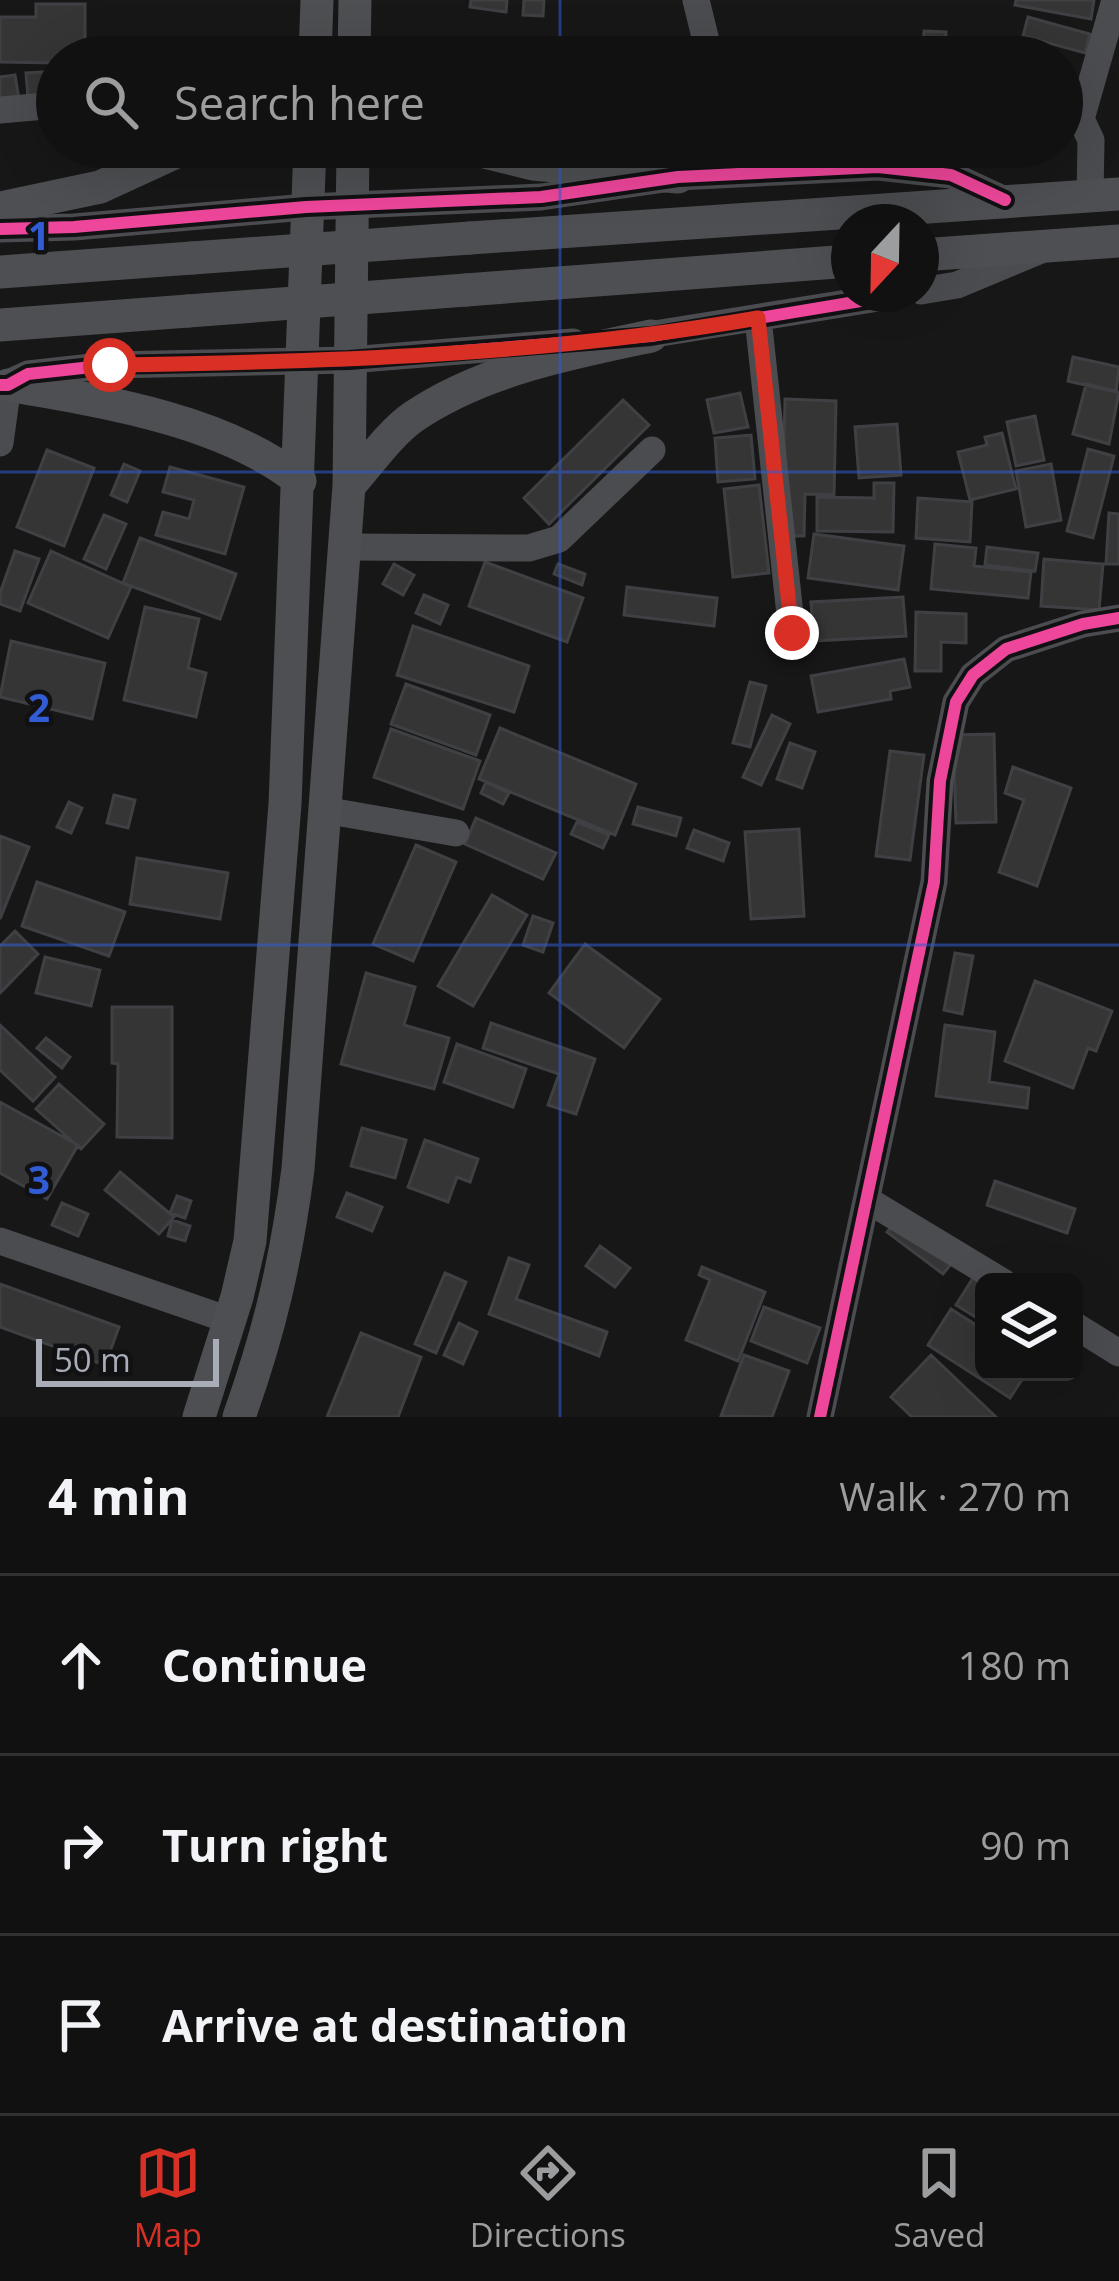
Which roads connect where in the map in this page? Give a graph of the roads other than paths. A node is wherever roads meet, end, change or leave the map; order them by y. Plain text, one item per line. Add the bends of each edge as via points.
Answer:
1 (317, 0) edge
2 (355, 0) edge
3 (696, 0) edge
4 (1115, 0) edge
5 (316, 36) edge
6 (354, 36) edge
7 (705, 36) edge
8 (1083, 85) edge
9 (36, 107) edge
10 (0, 110) edge
11 (1083, 131) edge
12 (142, 168) edge
13 (309, 168) edge
14 (353, 168) edge
15 (578, 168) edge
16 (858, 168) edge
17 (887, 168) edge
18 (678, 177) junction
19 (1105, 195) edge
20 (1005, 200) junction
21 (306, 206) junction
22 (352, 206) junction
23 (0, 208) edge
24 (0, 229) edge
25 (1119, 241) edge
26 (1052, 245) junction
27 (939, 254) edge
28 (831, 262) edge
29 (0, 272) edge
30 (939, 288) edge
31 (831, 306) edge
32 (758, 318) junction
33 (0, 325) edge
34 (651, 336) junction
35 (349, 360) junction
36 (300, 362) junction
37 (4, 385) edge
38 (0, 443) edge
39 (652, 450) dead end
40 (300, 481) junction
41 (349, 486) junction
42 (344, 547) junction
43 (1119, 619) edge
44 (792, 633) dead end
45 (324, 810) junction
46 (455, 833) dead end
47 (868, 1201) junction
48 (0, 1241) edge
49 (988, 1273) edge
50 (230, 1320) junction
51 (1083, 1331) edge
52 (1119, 1353) edge
53 (199, 1417) edge
54 (238, 1417) edge
55 (820, 1417) edge

1 - 5 main road
2 - 6 main road
3 - 7 street
4 - 8 street
9 - 10 street
11 - 19 street
12 - 23 main road via 100,187
13 - 21 main road
14 - 22 main road
15 - 18 main road
16 - 18 street
17 - 20 street via 951,175
18 - 22 street via 542,196
19 - 20 main road
20 - 29 main road, bridge
21 - 22 street
21 - 24 street
21 - 36 main road
22 - 35 main road
25 - 26 main road
26 - 27 main road
26 - 30 street
28 - 33 main road, bridge
31 - 32 street
32 - 34 street
32 - 44 street
34 - 35 street
34 - 41 main road via 548,358 476,385 410,419
35 - 36 street
35 - 41 main road
36 - 37 street via 110,365 28,374
36 - 40 main road
37 - 38 street
37 - 40 main road via 123,406 237,442
39 - 42 street via 559,539 529,548
40 - 50 main road via 285,804 250,1241
41 - 42 main road
42 - 45 main road
43 - 47 street via 1006,649 973,675 956,702 940,781 934,882
45 - 46 street
45 - 54 main road via 285,1265
47 - 49 street
47 - 55 street
48 - 50 street
50 - 53 main road
51 - 52 street

